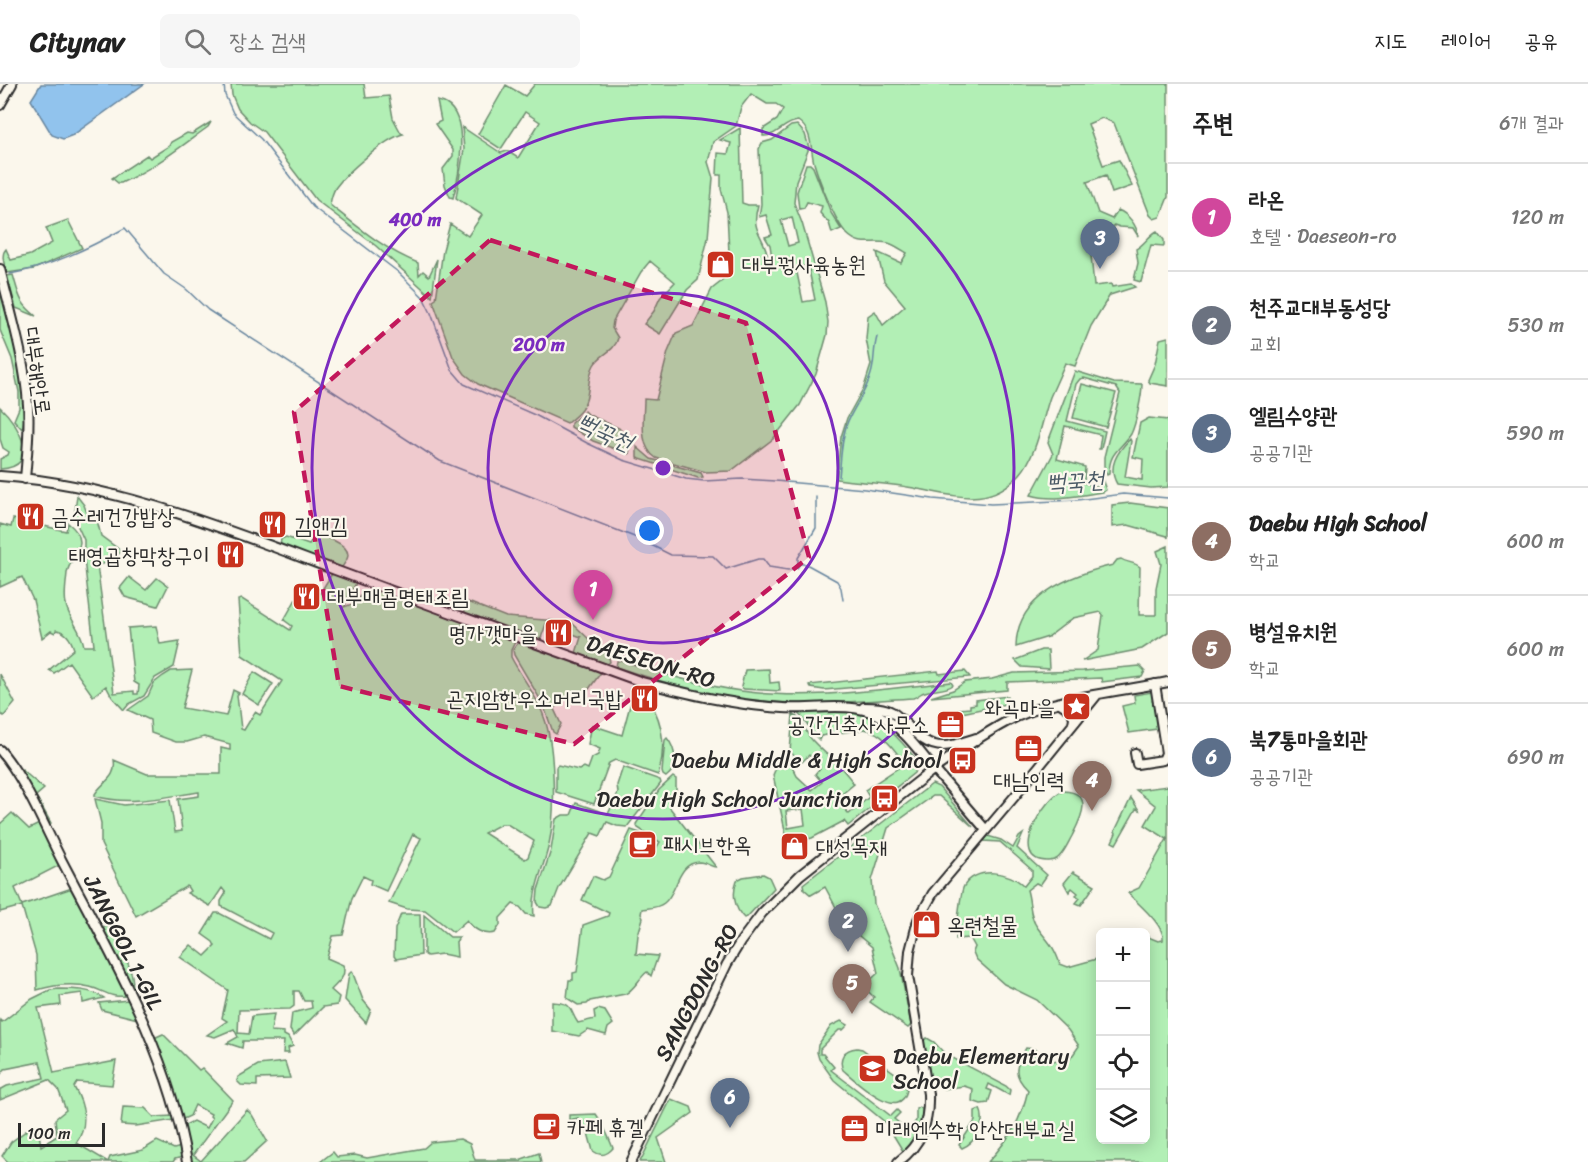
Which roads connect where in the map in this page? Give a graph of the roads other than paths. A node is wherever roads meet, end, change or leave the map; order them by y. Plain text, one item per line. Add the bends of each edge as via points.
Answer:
1 (12, 84) edge
2 (0, 105) edge
3 (0, 269) edge
4 (0, 476) edge
5 (25, 478) junction
6 (1168, 682) edge
7 (1155, 684) junction
8 (1096, 695) junction
9 (1059, 703) junction
10 (848, 706) junction
11 (1072, 724) junction
12 (983, 736) junction
13 (0, 750) edge
14 (1135, 753) dead end
15 (1167, 753) edge
16 (934, 769) junction
17 (986, 830) junction
18 (187, 1162) edge
19 (631, 1162) edge
20 (898, 1162) edge

1 - 2 street
3 - 5 street, 대부해안로 via 28,405
4 - 5 street, DAESEON-RO
5 - 10 street, DAESEON-RO via 119,497 187,517 642,682 735,704 783,708
6 - 7 street
7 - 8 street
7 - 15 street
8 - 9 street
8 - 11 street
9 - 11 street via 1072,711
9 - 12 street via 1017,717
10 - 12 street via 891,712 923,740 940,747
10 - 16 street, DAESEON-RO via 891,722
11 - 17 street
12 - 16 street
13 - 18 street, JANGGOL 1-GIL via 27,794 147,1028 166,1081
14 - 15 street via 1137,764 1163,760
16 - 17 street, DAESEON-RO
16 - 19 street, SANGDONG-RO via 805,871 762,913 727,964
17 - 20 street via 933,893 913,936 909,986 928,1110 922,1137

